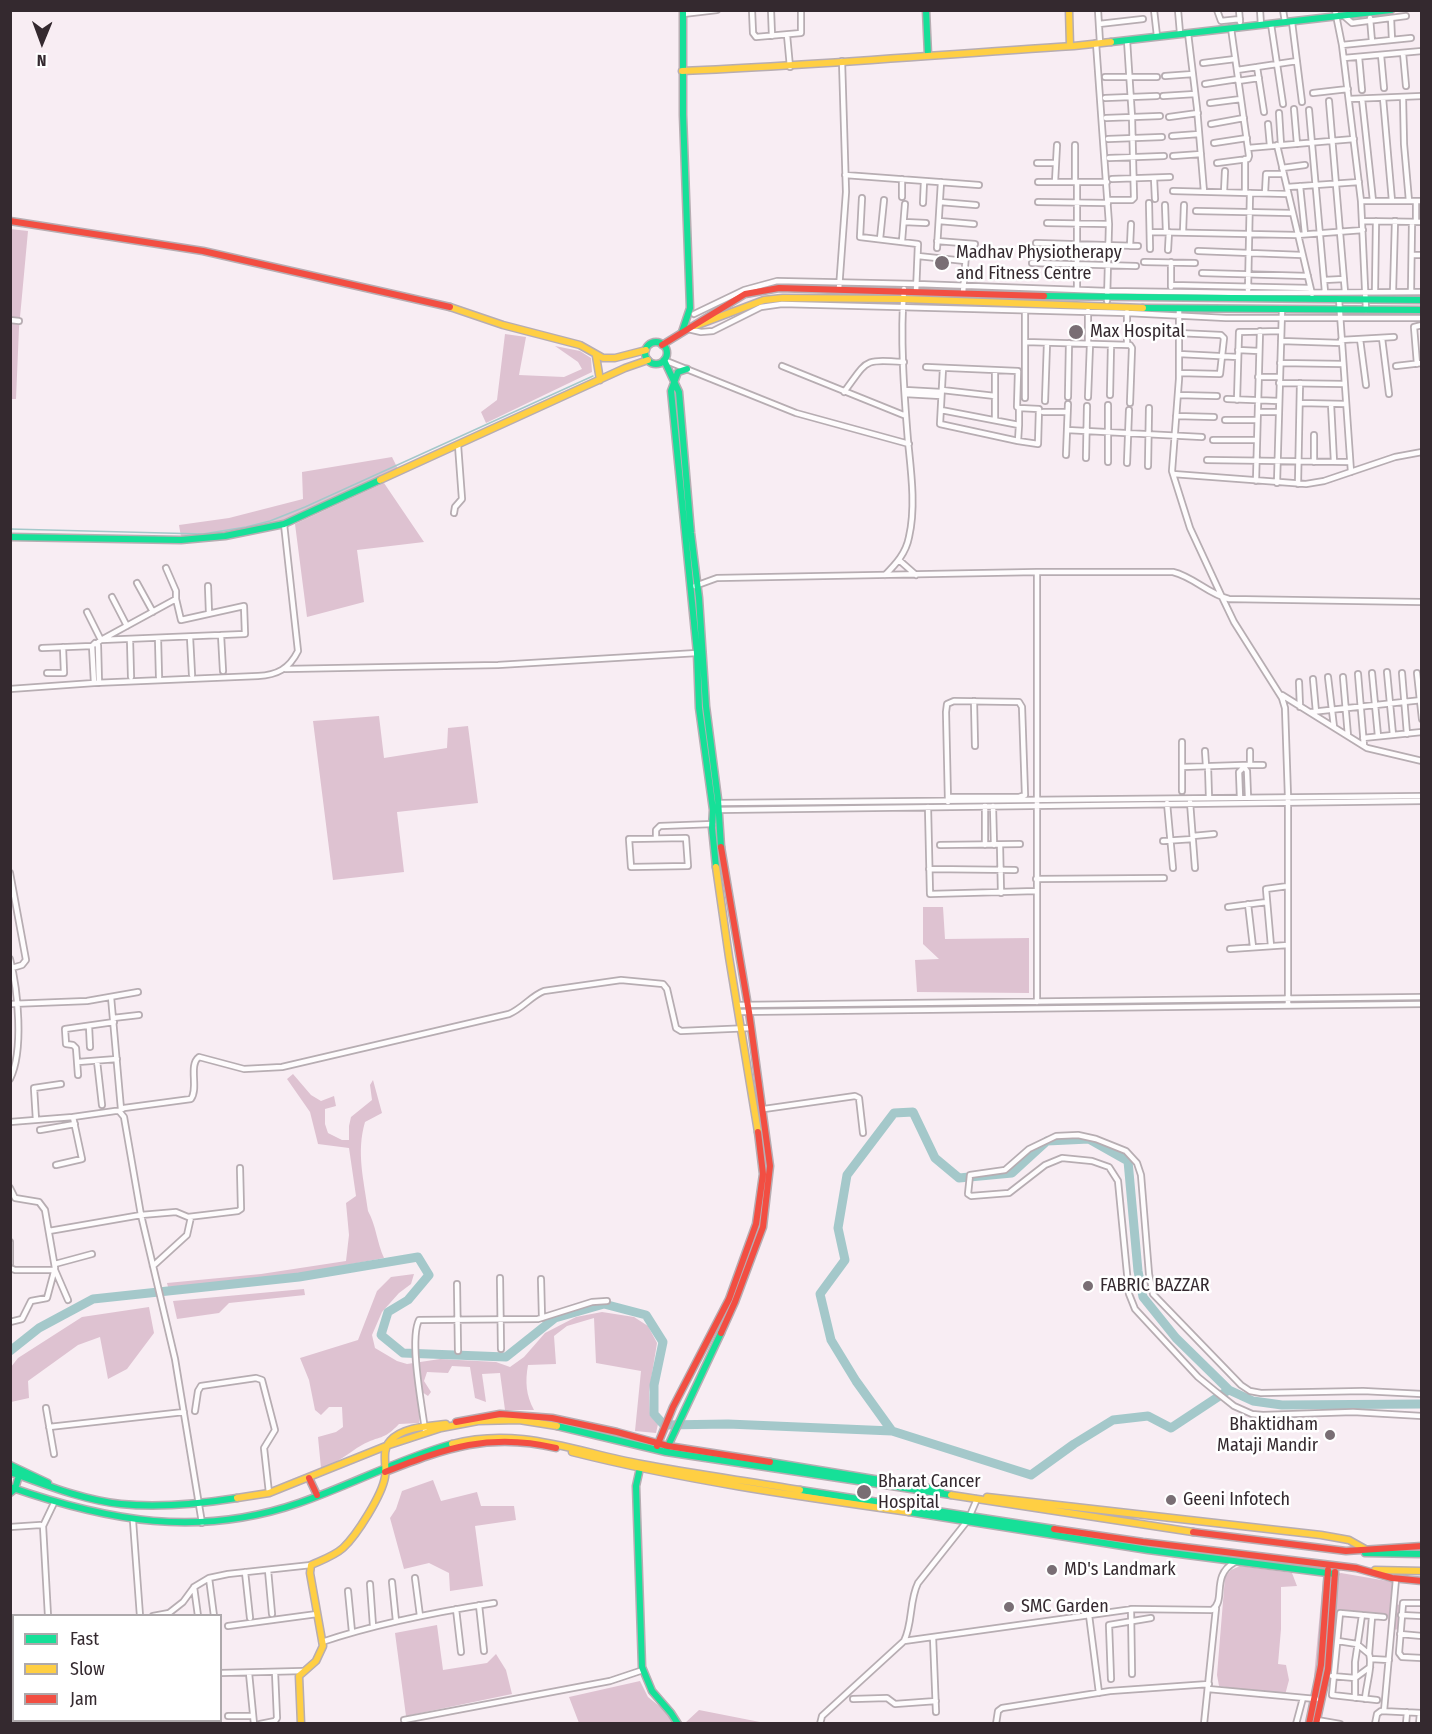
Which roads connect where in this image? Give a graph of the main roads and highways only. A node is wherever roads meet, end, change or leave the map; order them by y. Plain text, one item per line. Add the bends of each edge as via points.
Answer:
1 (926, 10) edge
2 (1069, 10) edge
3 (1391, 10) edge
4 (683, 12) edge
5 (1368, 12) edge
6 (1335, 13) edge
7 (1070, 46) junction
8 (928, 55) junction
9 (682, 71) junction
10 (10, 221) edge
11 (1422, 300) edge
12 (1422, 310) edge
13 (692, 311) junction
14 (698, 321) junction
15 (687, 330) junction
16 (662, 345) junction
17 (646, 350) junction
18 (596, 356) junction
19 (648, 360) junction
20 (664, 360) junction
21 (687, 369) road end
22 (599, 374) junction
23 (674, 383) junction
24 (10, 537) edge
25 (715, 807) junction
26 (715, 824) junction
27 (763, 1174) junction
28 (770, 1175) junction
29 (659, 1443) junction
30 (386, 1446) junction
31 (668, 1446) junction
32 (10, 1465) edge
33 (640, 1466) junction
34 (385, 1470) junction
35 (10, 1472) edge
36 (20, 1472) junction
37 (309, 1478) junction
38 (12, 1490) edge
39 (317, 1495) junction
40 (977, 1498) junction
41 (1053, 1505) junction
42 (1046, 1511) junction
43 (969, 1518) junction
44 (1056, 1529) junction
45 (1066, 1537) junction
46 (1143, 1542) junction
47 (1422, 1545) edge
48 (1365, 1549) junction
49 (1148, 1550) junction
50 (1346, 1551) junction
51 (1422, 1554) edge
52 (1259, 1556) junction
53 (1328, 1564) junction
54 (1263, 1565) junction
55 (1336, 1566) junction
56 (1356, 1568) junction
57 (1422, 1571) edge
58 (1331, 1574) junction
59 (1422, 1581) edge
60 (1317, 1722) edge
61 (301, 1724) edge
62 (678, 1724) edge
63 (1309, 1724) edge

1 - 8 main road
2 - 7 main road
3 - 5 main road
4 - 9 main road
5 - 6 main road via 1344,16
6 - 7 main road via 1288,22
7 - 8 main road
8 - 9 main road via 790,67
9 - 13 main road
10 - 18 main road via 202,251 347,283 585,346
11 - 14 main road via 1339,299 1312,293 1108,295 779,288 745,294
12 - 15 main road via 1127,310 1088,305 1025,308 783,298 764,300
13 - 14 main road
13 - 15 main road
14 - 15 main road
15 - 16 main road
16 - 17 main road via 653,343
16 - 20 main road via 667,351
17 - 18 main road via 609,359
17 - 19 main road
18 - 22 main road
19 - 20 main road via 658,364
19 - 22 main road
20 - 23 main road
21 - 23 main road via 678,372
22 - 24 main road via 284,524 181,540
23 - 25 main road via 679,392
23 - 25 main road via 671,391 699,708
25 - 26 main road
26 - 27 main road via 716,865
26 - 28 main road via 749,1008
27 - 28 main road
27 - 29 main road via 756,1224 729,1299 673,1407
28 - 31 main road via 766,1215 735,1302
29 - 30 main road via 519,1420 478,1421 425,1430
29 - 31 main road
30 - 34 main road
30 - 37 main road
31 - 40 main road
32 - 36 main road
33 - 34 main road via 518,1437 481,1438 447,1445
33 - 43 main road
33 - 62 main road via 636,1486 643,1670 656,1697 673,1713
34 - 39 main road
34 - 61 main road via 380,1490 345,1546 311,1565 322,1642 320,1657 299,1676
35 - 36 main road
36 - 37 main road via 60,1490 134,1505 201,1504 269,1493
36 - 38 main road
37 - 39 main road
38 - 39 main road via 104,1516 202,1523 270,1512
40 - 41 main road
40 - 42 main road
41 - 42 main road
41 - 48 main road via 1321,1535 1349,1540
42 - 50 main road
43 - 44 main road
43 - 45 main road
44 - 45 main road
44 - 46 main road
45 - 49 main road
46 - 49 main road
46 - 52 main road
47 - 48 main road
48 - 50 main road
49 - 54 main road
50 - 51 main road
52 - 53 main road
52 - 54 main road
53 - 55 main road
53 - 58 main road
54 - 58 main road
55 - 56 main road
55 - 58 main road
56 - 57 main road
56 - 59 main road via 1396,1579
58 - 60 main road via 1328,1669
58 - 63 main road via 1321,1665

